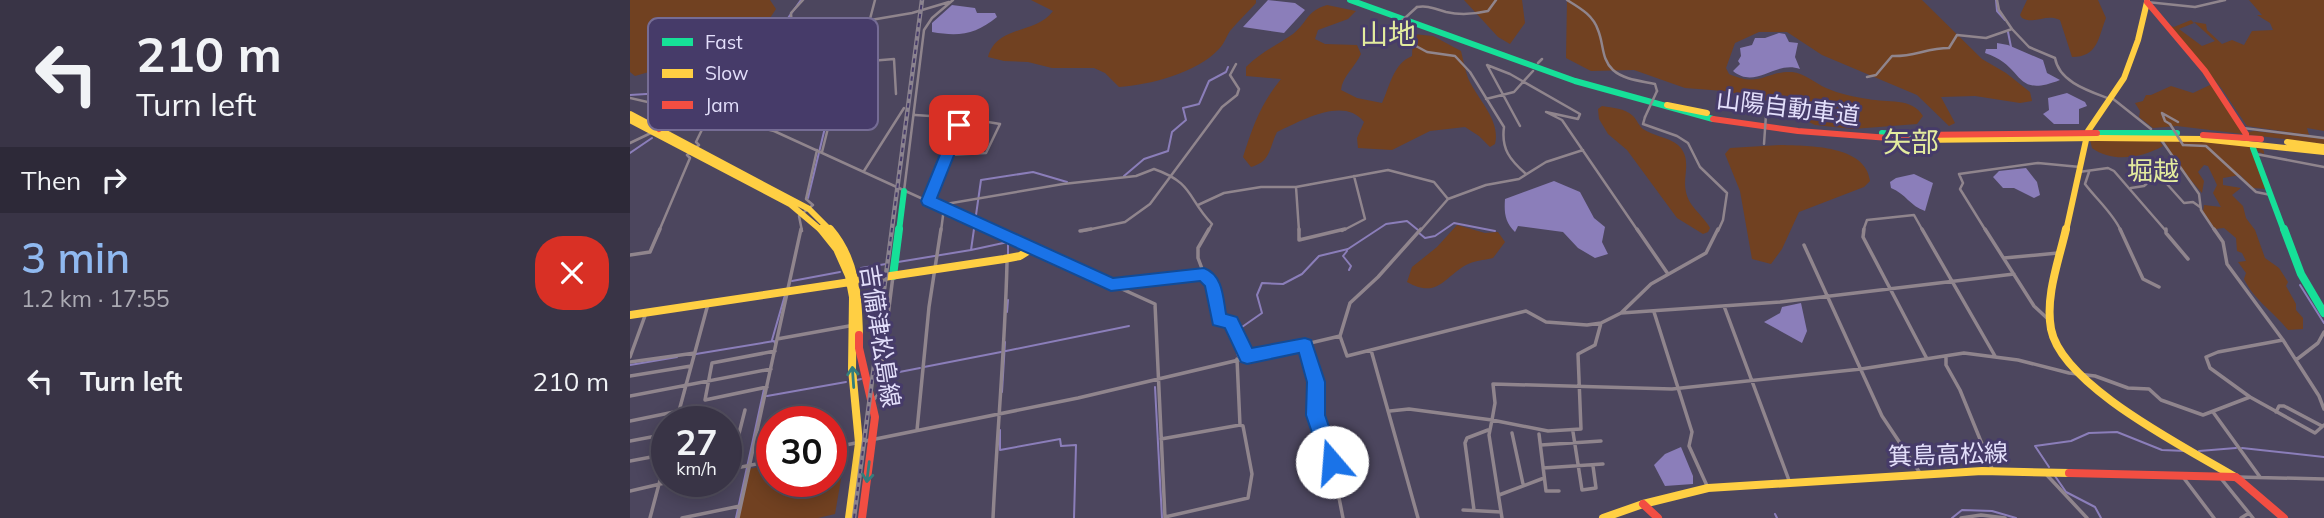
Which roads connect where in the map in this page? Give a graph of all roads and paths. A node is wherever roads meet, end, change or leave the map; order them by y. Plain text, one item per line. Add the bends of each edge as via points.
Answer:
1 (803, 0) edge
2 (875, 0) edge
3 (1350, 0) edge
4 (1362, 0) edge
5 (1496, 0) edge
6 (1567, 0) edge
7 (1997, 0) edge
8 (2225, 0) edge
9 (952, 1) edge
10 (2146, 1) edge
11 (2146, 11) junction
12 (2156, 13) junction
13 (792, 18) edge
14 (870, 18) edge
15 (877, 18) edge
16 (2011, 29) junction
17 (1542, 59) dead end
18 (878, 60) edge
19 (1538, 63) dead end
20 (1236, 64) dead end
21 (1532, 71) dead end
22 (1867, 77) dead end
23 (1524, 82) junction
24 (896, 94) dead end
25 (1503, 95) junction
26 (630, 98) edge
27 (1486, 99) junction
28 (2112, 99) junction
29 (648, 102) edge
30 (904, 108) dead end
31 (630, 114) edge
32 (915, 115) junction
33 (1766, 115) dead end
34 (630, 120) edge
35 (2178, 122) dead end
36 (959, 125) junction
37 (648, 126) edge
38 (1520, 126) dead end
39 (648, 128) edge
40 (2151, 129) dead end
41 (702, 130) edge
42 (770, 130) edge
43 (826, 130) edge
44 (656, 131) joint
45 (774, 131) joint
46 (2244, 131) joint
47 (1914, 137) junction
48 (2324, 138) edge
49 (2162, 141) dead end
50 (630, 143) edge
51 (1765, 144) dead end
52 (693, 150) junction
53 (1583, 150) junction
54 (2324, 150) edge
55 (2254, 151) joint
56 (820, 152) junction
57 (947, 155) junction
58 (2324, 167) edge
59 (2164, 168) dead end
60 (2079, 170) junction
61 (864, 171) junction
62 (2090, 172) junction
63 (1526, 174) junction
64 (2158, 174) junction
65 (1172, 176) junction
66 (1354, 176) junction
67 (1296, 187) junction
68 (2131, 188) junction
69 (904, 191) junction
70 (2271, 195) junction
71 (1448, 199) junction
72 (928, 201) junction
73 (937, 205) junction
74 (1198, 205) junction
75 (2200, 207) junction
76 (944, 208) junction
77 (806, 211) junction
78 (1080, 231) dead end
79 (1804, 245) dead end
80 (1031, 249) junction
81 (2060, 253) junction
82 (630, 255) edge
83 (2004, 258) junction
84 (1004, 259) junction
85 (2188, 259) dead end
86 (934, 270) junction
87 (1204, 274) junction
88 (1668, 274) junction
89 (2014, 274) junction
90 (893, 276) junction
91 (853, 281) junction
92 (1952, 281) junction
93 (1111, 284) junction
94 (2159, 287) dead end
95 (1890, 288) junction
96 (786, 292) junction
97 (1827, 297) junction
98 (708, 304) junction
99 (1724, 306) junction
100 (647, 312) junction
101 (1654, 312) junction
102 (1621, 313) junction
103 (2324, 313) edge
104 (630, 315) edge
105 (2049, 320) junction
106 (1601, 323) junction
107 (849, 326) dead end
108 (2324, 332) edge
109 (1340, 336) junction
110 (777, 339) junction
111 (2283, 340) junction
112 (1305, 345) junction
113 (1371, 349) junction
114 (774, 351) junction
115 (695, 354) junction
116 (1947, 354) junction
117 (1247, 356) junction
118 (1995, 356) junction
119 (630, 357) edge
120 (1926, 357) junction
121 (1237, 359) junction
122 (2296, 360) junction
123 (630, 362) edge
124 (691, 366) junction
125 (769, 369) junction
126 (1861, 369) junction
127 (2080, 375) junction
128 (630, 376) edge
129 (1158, 379) junction
130 (1751, 379) junction
131 (708, 381) junction
132 (685, 386) junction
133 (1579, 386) junction
134 (765, 388) junction
135 (1677, 388) junction
136 (630, 396) edge
137 (2250, 397) junction
138 (873, 400) junction
139 (680, 406) edge
140 (2324, 409) edge
141 (745, 410) dead end
142 (1390, 411) junction
143 (999, 412) junction
144 (2213, 412) junction
145 (2276, 412) junction
146 (651, 417) edge
147 (1492, 420) junction
148 (630, 421) edge
149 (742, 421) edge
150 (1240, 425) junction
151 (2323, 425) edge
152 (1488, 429) junction
153 (917, 430) junction
154 (1573, 432) junction
155 (1513, 433) dead end
156 (1539, 434) dead end
157 (651, 437) edge
158 (1161, 439) junction
159 (872, 440) junction
160 (630, 441) edge
161 (1601, 442) dead end
162 (859, 443) junction
163 (1575, 443) junction
164 (847, 445) edge
165 (1540, 445) junction
166 (651, 457) edge
167 (630, 461) edge
168 (756, 464) edge
169 (1603, 464) dead end
170 (747, 466) junction
171 (1578, 466) junction
172 (1593, 466) junction
173 (742, 467) edge
174 (1543, 468) junction
175 (1993, 471) junction
176 (2044, 472) junction
177 (1921, 474) junction
178 (2182, 475) junction
179 (2218, 475) junction
180 (2236, 477) junction
181 (2260, 477) junction
182 (1544, 478) junction
183 (2324, 479) edge
184 (1790, 483) junction
185 (1523, 484) junction
186 (651, 486) edge
187 (1708, 488) junction
188 (630, 491) edge
189 (1559, 491) dead end
190 (1498, 495) junction
191 (655, 497) edge
192 (1643, 505) junction
193 (739, 507) junction
194 (1463, 510) dead end
195 (1474, 510) junction
196 (1501, 512) junction
197 (2249, 513) junction
198 (1975, 517) edge
199 (650, 518) edge
200 (682, 518) edge
201 (738, 518) edge
202 (849, 518) edge
203 (863, 518) edge
204 (993, 518) edge
205 (1165, 518) edge
206 (1343, 518) edge
207 (1418, 518) edge
208 (1502, 518) edge
209 (1603, 518) edge
210 (1658, 518) edge
211 (1961, 518) edge
212 (2005, 518) edge
213 (2087, 518) edge
214 (2214, 518) edge
215 (2241, 518) edge
216 (2253, 518) edge
217 (2284, 518) edge

1 - 13 street
2 - 14 street
3 - 47 main road, 山陽自動車道 via 1564,80 1680,113 1799,132
4 - 47 main road, 山陽自動車道 via 1557,72 1658,102 1775,125
5 - 27 street, bridge via 1480,13 1448,13 1426,4 1395,27 1394,34 1427,52 1455,56
6 - 88 street, bridge via 1595,20 1611,67 1655,84 1657,91 1643,124 1688,143 1700,167 1727,193 1723,220 1706,253
7 - 16 street
8 - 10 street via 2195,7
9 - 15 street
9 - 32 street via 924,30
10 - 11 main road
10 - 12 main road
11 - 12 main road
11 - 28 main road via 2133,56
12 - 46 main road via 2212,81
16 - 22 street via 1974,39 1957,34 1949,48 1892,56 1876,75
16 - 28 street via 2029,47 2055,58 2062,74
17 - 19 street
18 - 24 street via 894,58
20 - 65 street via 1230,75 1239,89 1237,95 1222,107
21 - 23 street
23 - 25 street
23 - 25 street via 1487,65
23 - 53 street via 1580,114 1578,119 1546,112 1562,120
25 - 27 street
25 - 38 street
26 - 29 street
27 - 63 street via 1504,127 1502,140 1510,160
28 - 40 street
28 - 60 main road via 2090,124
30 - 61 street
31 - 37 main road, 吉備津松島線
32 - 36 street via 961,118
32 - 69 street
33 - 51 street, bridge
34 - 39 main road, 吉備津松島線
35 - 70 street, bridge via 2162,113 2183,145 2206,146 2256,192
36 - 57 street
36 - 57 street via 1000,124 986,153
41 - 52 street via 699,145
42 - 45 street
43 - 56 street
44 - 50 street
44 - 52 main road, 吉備津松島線
45 - 56 street
46 - 48 street
47 - 54 main road, 山陽自動車道, bridge via 2097,135
49 - 75 street via 2199,194
52 - 77 main road, 吉備津松島線
52 - 82 street via 687,155 690,158 650,252
53 - 63 street
53 - 88 street
55 - 58 street
55 - 70 main road
56 - 61 street
56 - 77 street via 806,200 813,205
57 - 72 street
59 - 64 street via 2155,169
60 - 62 street
60 - 81 main road
60 - 83 street via 2038,163 1959,174 1960,189
61 - 69 street
62 - 68 street via 2111,168
62 - 94 street via 2085,184 2114,216 2143,279
63 - 71 street
64 - 68 street via 2144,186
64 - 75 street via 2184,203
65 - 73 street via 1154,169 1136,176
65 - 74 street via 1191,191
65 - 78 street via 1150,204 1125,222
66 - 67 street
66 - 67 street via 1365,219 1339,232 1299,240
66 - 71 street via 1397,171 1434,182
67 - 74 street via 1224,193
68 - 85 street
69 - 72 street
69 - 90 main road
70 - 103 main road via 2294,264
71 - 109 street via 1350,303
72 - 73 street
73 - 76 street
74 - 87 street via 1213,226 1198,248
75 - 111 street via 2223,242 2227,264
76 - 80 street
76 - 86 street
77 - 91 main road, 吉備津松島線 via 837,249
77 - 96 street via 799,216 801,228
79 - 97 street
80 - 84 main road
80 - 93 street
81 - 83 street
81 - 105 main road
83 - 89 street
84 - 86 main road
84 - 143 street via 1005,356
86 - 90 main road
86 - 153 street
87 - 93 street
87 - 117 street via 1213,284 1219,320 1231,322
88 - 102 street
89 - 92 street
89 - 105 street
90 - 91 main road
90 - 138 street via 878,396
91 - 96 main road
91 - 138 main road, 吉備津松島線 via 859,348
162 -> 91 main road, 吉備津松島線 via 852,369
92 - 95 street
92 - 95 street via 1913,215 1864,221 1863,237
92 - 118 street
93 - 129 street via 1155,304
95 - 97 street
95 - 120 street
96 - 98 main road
96 - 110 street
97 - 99 street
97 - 126 street
98 - 100 main road
98 - 115 street
99 - 101 street
99 - 130 street
100 - 104 main road
100 - 119 street
101 - 102 street
101 - 135 street
102 - 106 street
105 - 127 main road via 2057,345
106 - 113 street via 1546,322 1527,311
106 - 133 street via 1595,345 1578,354
107 - 110 street
108 - 122 street via 2318,343
109 - 112 street
109 - 113 street via 1347,356
110 - 114 street
111 - 122 street
111 - 137 street via 2206,357 2210,368
112 - 117 street
112 - 206 street via 1316,382 1315,415 1332,462
113 - 142 street
114 - 125 street
114 - 131 street via 712,363
115 - 123 street
115 - 124 street
116 - 118 street
116 - 120 street
116 - 175 street via 1946,365 1961,390
117 - 121 street
118 - 127 street
120 - 126 street
121 - 129 street
121 - 150 street
122 - 140 street
124 - 128 street
124 - 132 street
125 - 131 street
125 - 134 street
126 - 130 street
126 - 177 street via 1882,416
127 - 144 street via 2149,389 2161,400 2203,415
127 - 180 main road via 2108,398
129 - 143 street
129 - 158 street
130 - 135 street
130 - 184 street
131 - 132 street
131 - 134 street via 705,400
132 - 136 street
132 - 139 street
133 - 135 street
133 - 147 street via 1493,384
133 - 154 street via 1581,429
134 - 170 street
135 - 187 street via 1692,432 1690,449
137 - 144 street
137 - 145 street
138 - 159 main road, 吉備津松島線
141 - 149 street
142 - 147 street via 1409,409
142 - 207 street
143 - 153 street
143 - 204 street
144 - 181 street
145 - 151 street via 2315,433
145 - 151 street via 2279,405 2284,406
146 - 148 street
147 - 152 street
147 - 154 street
150 - 158 street
150 - 205 street via 1251,466 1248,498
152 - 190 street
152 - 195 street via 1465,443
153 - 159 street
154 - 163 street
155 - 185 street
156 - 165 street
157 - 160 street
158 - 205 street
159 - 162 street
159 -> 203 main road, 吉備津松島線
161 - 163 street
162 - 164 street
162 - 202 main road, 吉備津松島線
163 - 165 street
163 - 171 street
165 - 174 street
166 - 167 street
168 - 170 street
169 - 172 street
170 - 173 street
170 - 193 street
171 - 172 street
171 - 172 street via 1582,490 1596,488
171 - 174 street
174 - 182 street
175 - 176 main road, 箕島高松線
175 - 177 main road, 箕島高松線
176 - 178 main road, 箕島高松線
176 - 213 street
177 - 184 main road, 箕島高松線
178 - 179 main road, 箕島高松線
178 - 214 street
179 - 180 main road, 箕島高松線
179 - 197 street
180 - 181 street
180 - 217 main road
181 - 183 street
182 - 185 street
182 - 189 street via 1546,492
184 - 187 main road, 箕島高松線
185 - 190 street via 1511,494
186 - 188 street
187 - 192 main road, 箕島高松線
190 - 196 street
191 - 199 street
192 - 209 main road, 箕島高松線
192 - 210 main road
193 - 200 street
193 - 201 street
194 - 195 street
195 - 196 street
196 - 208 street
197 - 215 street
197 - 216 street
198 - 211 street
198 - 212 street

